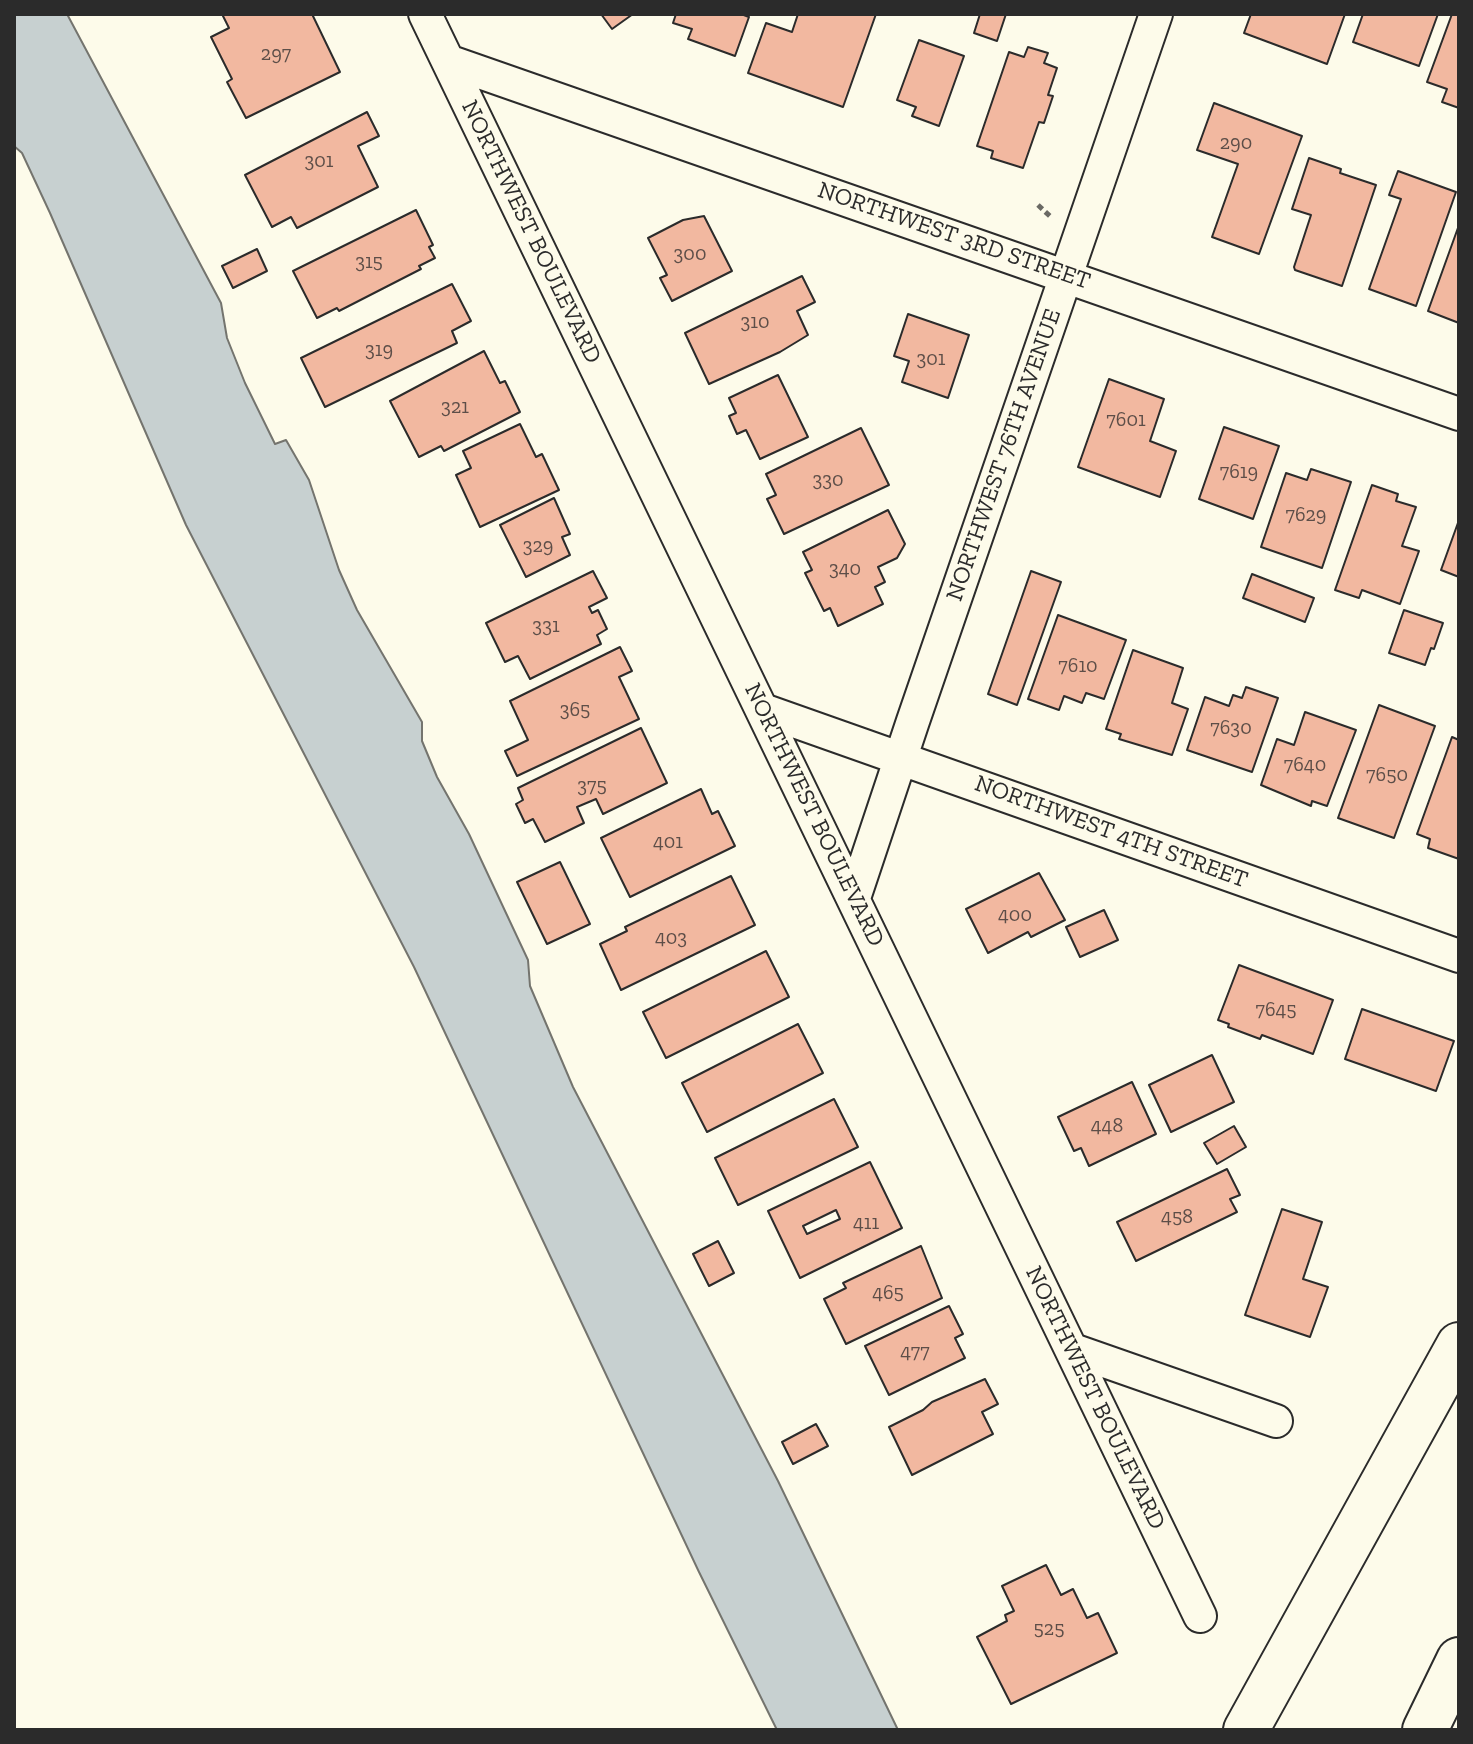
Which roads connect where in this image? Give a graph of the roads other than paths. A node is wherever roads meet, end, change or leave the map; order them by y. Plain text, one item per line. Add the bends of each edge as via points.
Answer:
1 (425, 14) edge
2 (1156, 14) edge
3 (448, 61) junction
4 (1065, 275) junction
5 (1459, 414) edge
6 (763, 710) junction
7 (901, 758) junction
8 (854, 898) junction
9 (1459, 956) edge
10 (1459, 1345) edge
11 (1073, 1350) junction
12 (1276, 1421) dead end
13 (1200, 1616) dead end
14 (1459, 1660) edge
15 (1246, 1730) edge
16 (1425, 1730) edge

1 - 3 street, NORTHWEST BOULEVARD
2 - 4 street, NORTHWEST 76TH AVENUE
3 - 4 street, NORTHWEST 3RD STREET
3 - 6 street, NORTHWEST BOULEVARD
4 - 5 street, NORTHWEST 3RD STREET
4 - 7 street, NORTHWEST 76TH AVENUE
6 - 7 street, NORTHWEST 4TH STREET
6 - 8 street, NORTHWEST BOULEVARD
7 - 8 street, NORTHWEST 76TH AVENUE
7 - 9 street, NORTHWEST 4TH STREET
8 - 11 street, NORTHWEST BOULEVARD
10 - 15 highway
11 - 12 street
11 - 13 street, NORTHWEST BOULEVARD
14 - 16 highway

